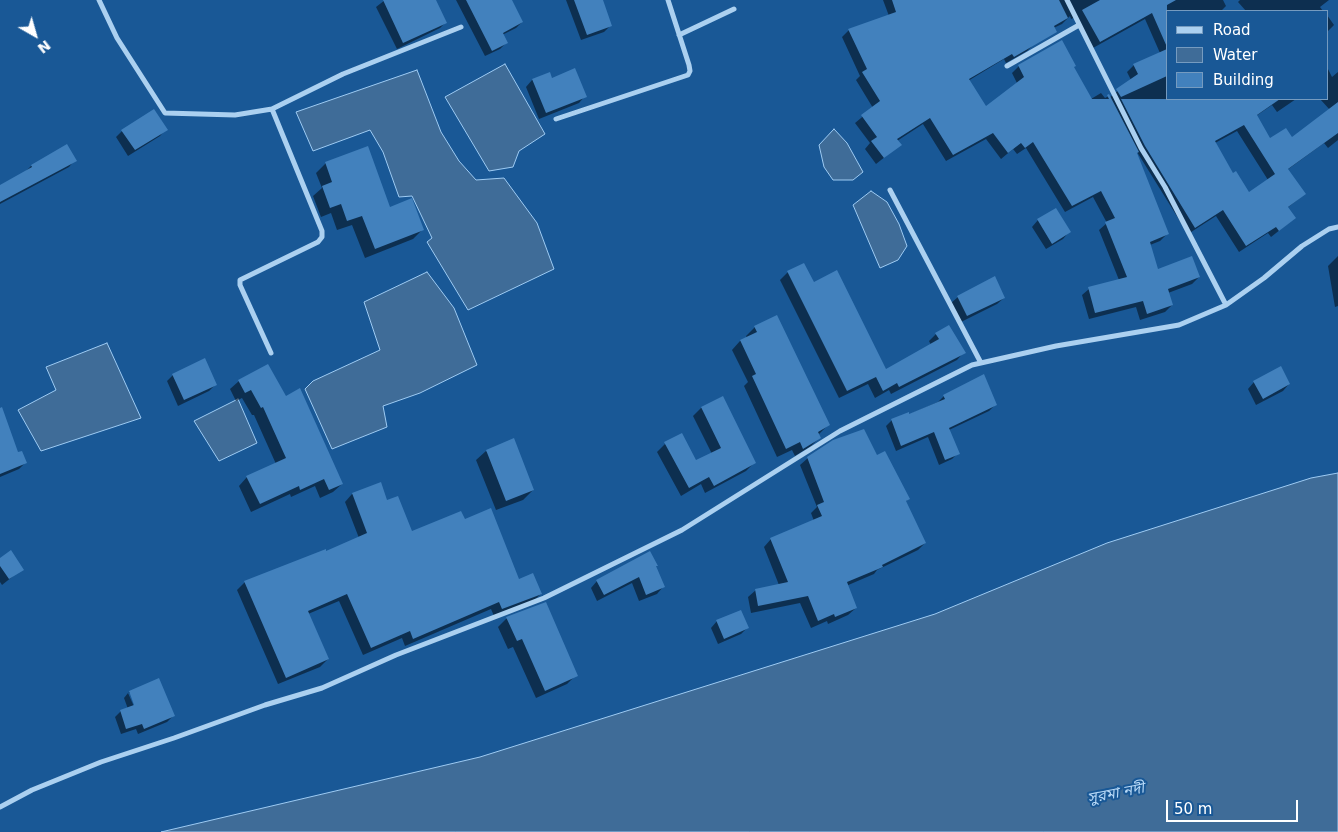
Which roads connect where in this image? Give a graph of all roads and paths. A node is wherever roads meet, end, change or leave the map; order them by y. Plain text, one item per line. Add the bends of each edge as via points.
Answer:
1 (99, 0) edge
2 (668, 0) edge
3 (1067, 0) edge
4 (734, 9) dead end
5 (1079, 25) junction
6 (461, 28) dead end
7 (679, 35) junction
8 (1007, 66) dead end
9 (272, 109) junction
10 (556, 119) dead end
11 (890, 190) dead end
12 (1338, 227) edge
13 (1226, 304) junction
14 (271, 353) dead end
15 (981, 363) junction
16 (0, 807) edge

1 - 9 street via 116,38 165,113 235,115
2 - 7 street
3 - 5 street
4 - 7 street
5 - 8 street
5 - 13 street
6 - 9 street via 343,74
7 - 10 street via 689,65 688,75
9 - 14 street via 322,237 318,242 240,280
11 - 15 street
12 - 13 street via 1302,246
13 - 15 street via 1179,325 1056,346
15 - 16 street via 840,431 682,530 544,598 396,655 322,688 101,762 32,790

